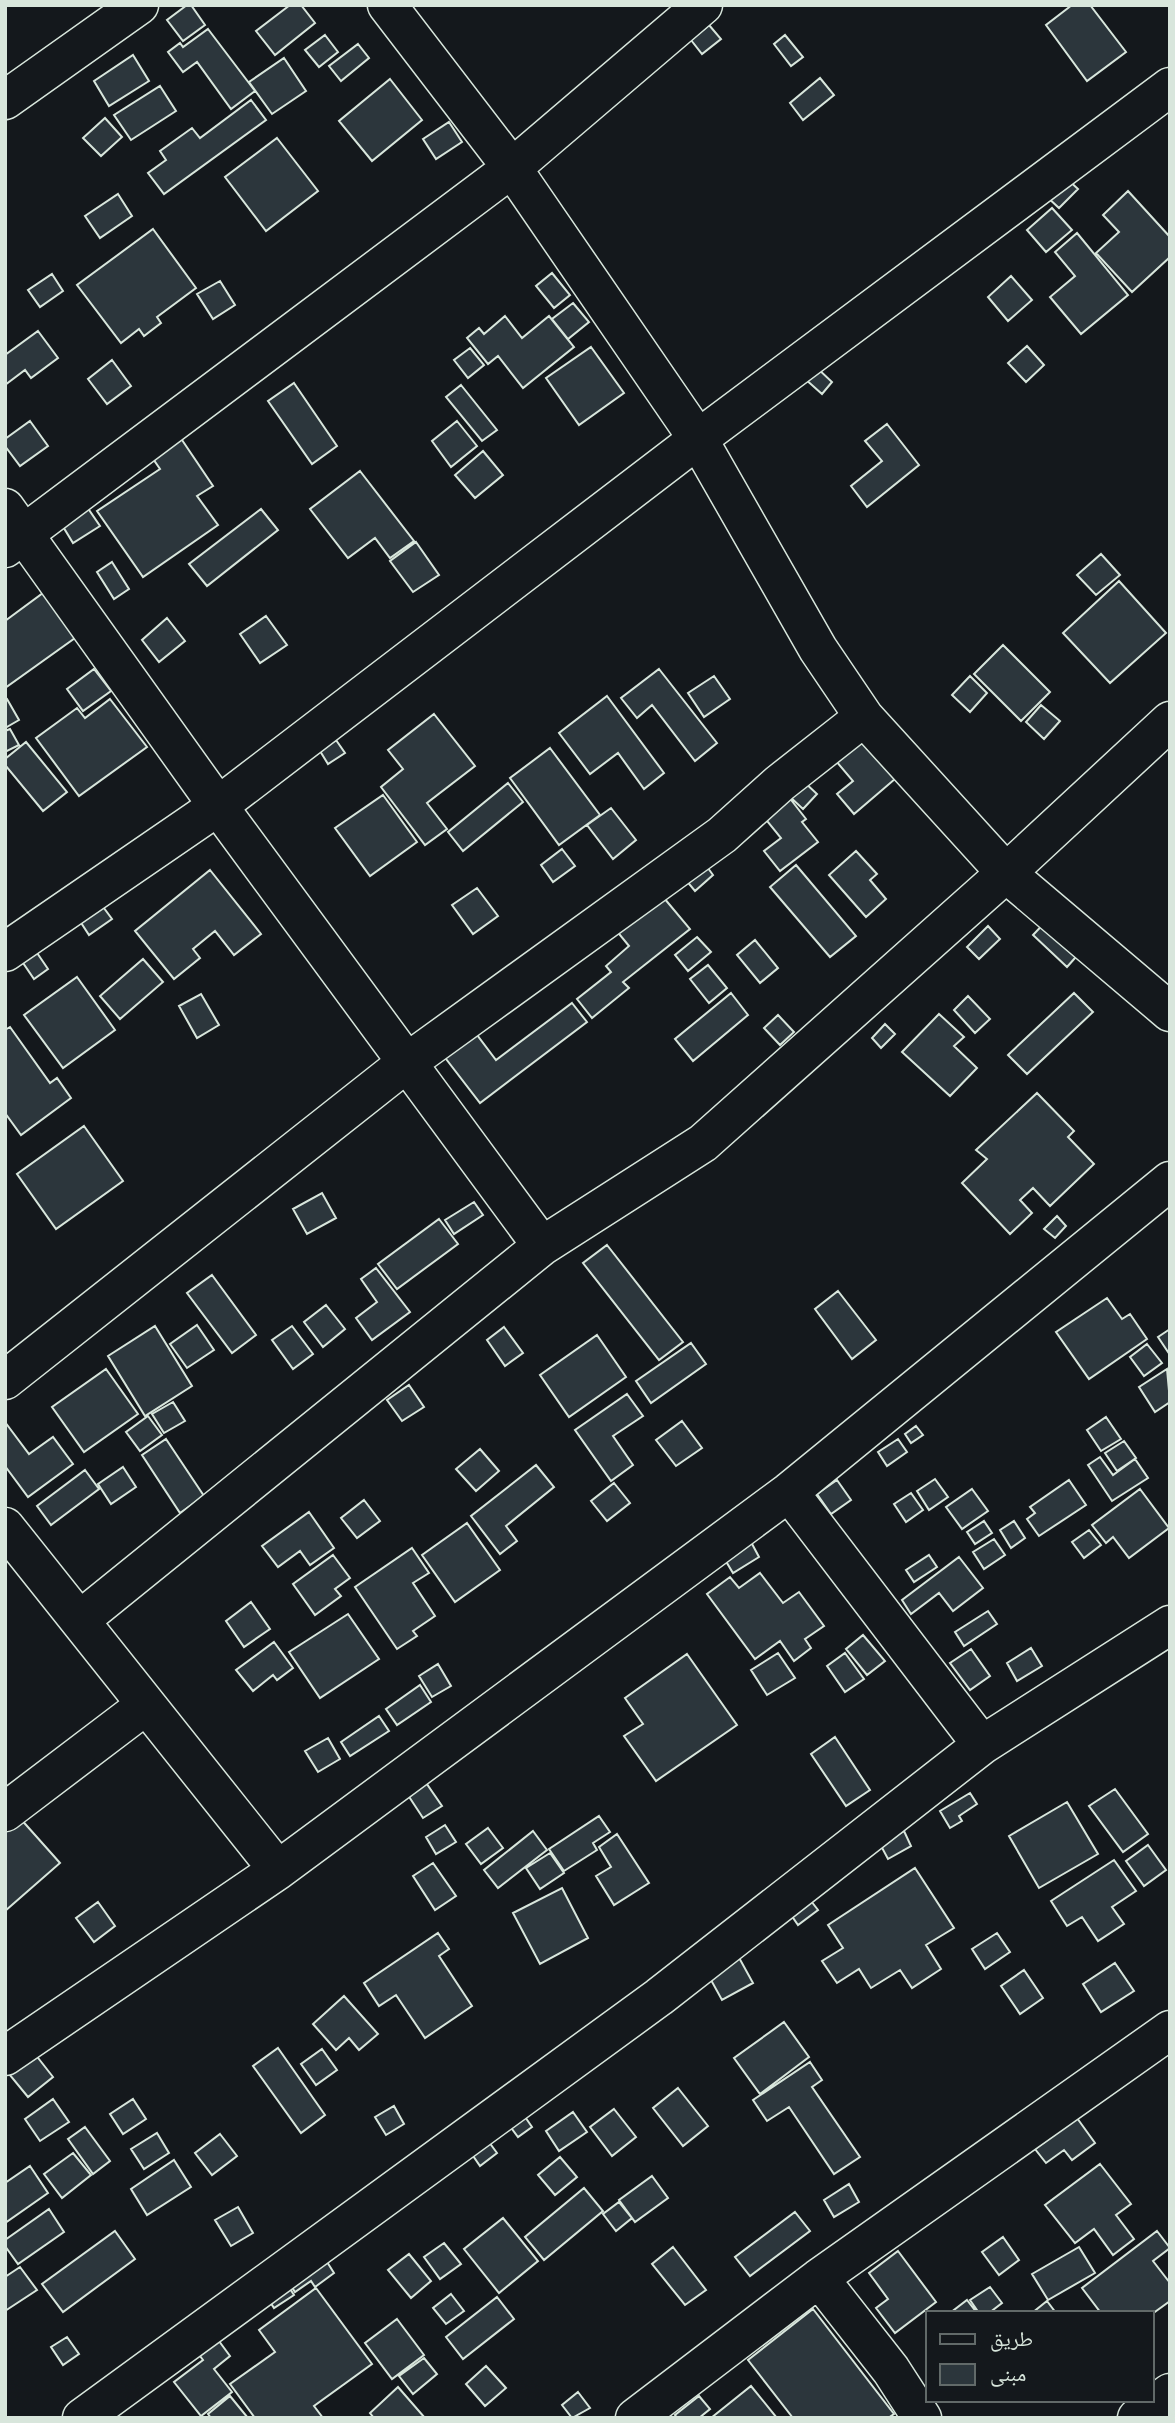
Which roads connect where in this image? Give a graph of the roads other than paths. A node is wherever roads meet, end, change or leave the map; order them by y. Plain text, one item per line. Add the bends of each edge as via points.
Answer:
1 (139, 5) edge
2 (387, 5) edge
3 (703, 5) edge
4 (1170, 87) edge
5 (5, 100) edge
6 (512, 168) junction
7 (698, 439) junction
8 (12, 530) edge
9 (864, 717) junction
10 (1170, 720) edge
11 (218, 806) junction
12 (1006, 873) junction
13 (5, 952) edge
14 (1170, 1012) edge
15 (405, 1063) junction
16 (1170, 1181) edge
17 (542, 1246) junction
18 (5, 1380) edge
19 (789, 1492) junction
20 (5, 1527) edge
21 (80, 1620) junction
22 (1170, 1625) edge
23 (146, 1705) junction
24 (982, 1745) junction
25 (5, 1812) edge
26 (278, 1870) junction
27 (1170, 2030) edge
28 (5, 2056) edge
29 (819, 2278) junction
30 (1170, 2393) edge
31 (82, 2418) edge
32 (635, 2418) edge
33 (922, 2418) edge
34 (1136, 2418) edge

1 - 5 street
2 - 6 street
3 - 6 street
4 - 7 street
6 - 7 street
6 - 8 street
7 - 9 street via 818,649
7 - 11 street
8 - 11 street
9 - 12 street
9 - 15 street via 722,835
10 - 12 street
11 - 13 street
11 - 15 street
12 - 14 street
12 - 17 street via 704,1143
15 - 17 street
15 - 18 street
16 - 19 street
17 - 21 street
19 - 24 street
19 - 26 street
20 - 21 street
21 - 23 street
22 - 24 street
23 - 25 street
23 - 26 street
24 - 31 street via 659,1997
26 - 28 street
27 - 29 street
29 - 32 street
29 - 33 street
30 - 34 street

